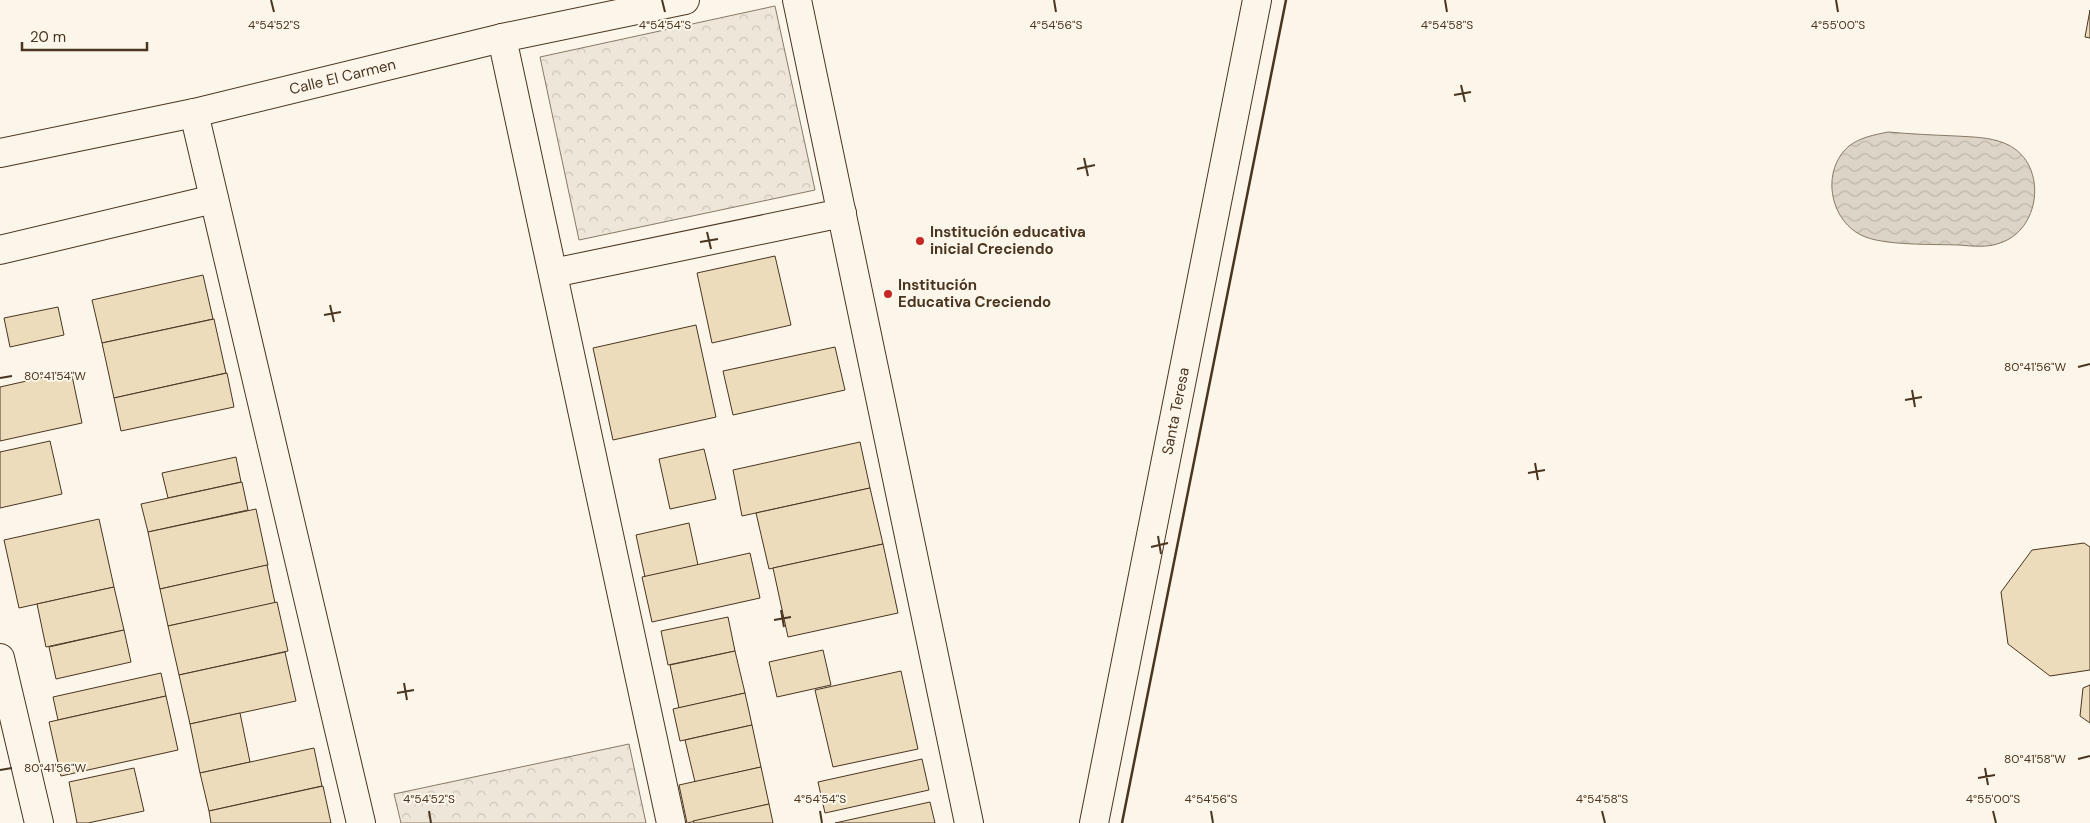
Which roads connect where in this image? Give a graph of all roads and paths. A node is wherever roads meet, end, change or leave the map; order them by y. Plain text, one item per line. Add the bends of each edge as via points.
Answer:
1 (685, 0) edge
2 (797, 0) edge
3 (1257, 0) edge
4 (637, 5) edge
5 (502, 38) junction
6 (194, 113) junction
7 (0, 153) edge
8 (214, 199) junction
9 (842, 214) junction
10 (0, 250) edge
11 (553, 272) junction
12 (0, 658) edge
13 (38, 823) edge
14 (361, 823) edge
15 (670, 823) edge
16 (969, 823) edge
17 (1094, 823) edge

1 - 4 street, Calle El Carmen
2 - 9 street
3 - 17 street, Santa Teresa
4 - 5 street, Calle El Carmen
5 - 6 street, Calle El Carmen
5 - 11 street
6 - 7 street, Calle El Carmen
6 - 8 street
8 - 10 street
8 - 14 street
9 - 11 street
9 - 16 street
11 - 15 street
12 - 13 street

